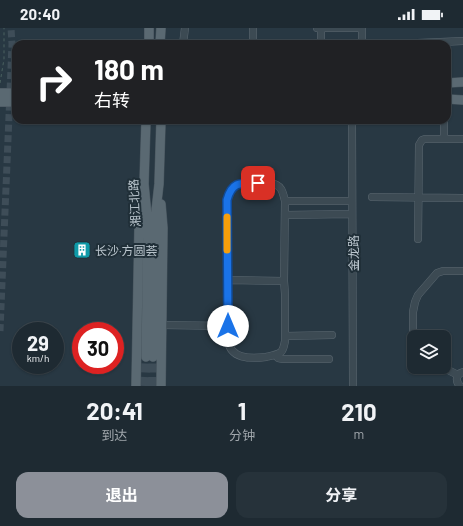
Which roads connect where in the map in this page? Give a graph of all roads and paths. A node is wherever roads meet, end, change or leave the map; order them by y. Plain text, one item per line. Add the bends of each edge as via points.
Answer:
1 (4, 28) edge
2 (149, 28) edge
3 (161, 28) edge
4 (185, 28) edge
5 (253, 28) edge
6 (317, 28) edge
7 (321, 28) edge
8 (362, 28) edge
9 (148, 40) edge
10 (160, 40) edge
11 (184, 40) edge
12 (253, 40) edge
13 (321, 40) edge
14 (362, 40) edge
15 (463, 41) edge
16 (451, 42) edge
17 (451, 78) edge
18 (463, 78) edge
19 (463, 82) edge
20 (0, 83) edge
21 (451, 83) edge
22 (451, 86) edge
23 (463, 86) edge
24 (12, 92) edge
25 (0, 93) edge
26 (451, 96) edge
27 (463, 96) edge
28 (12, 97) edge
29 (0, 98) edge
30 (451, 99) edge
31 (463, 100) edge
32 (12, 102) edge
33 (0, 103) edge
34 (451, 104) edge
35 (463, 104) edge
36 (146, 124) edge
37 (161, 124) edge
38 (348, 124) edge
39 (352, 124) edge
40 (444, 124) edge
41 (444, 139) junction
42 (463, 139) edge
43 (144, 184) junction
44 (159, 184) junction
45 (372, 197) dead end
46 (418, 197) junction
47 (463, 198) edge
48 (285, 201) junction
49 (349, 201) junction
50 (349, 214) junction
51 (285, 215) junction
52 (418, 239) dead end
53 (463, 271) edge
54 (228, 280) junction
55 (284, 281) junction
56 (162, 325) junction
57 (228, 326) junction
58 (412, 330) edge
59 (332, 335) dead end
60 (285, 336) junction
61 (276, 354) junction
62 (329, 359) dead end
63 (460, 373) edge
64 (136, 386) edge
65 (161, 386) edge
66 (350, 386) edge
67 (353, 386) edge
68 (460, 386) edge

1 - 20 path via 4,59
2 - 9 main road
3 - 10 main road
4 - 11 street
5 - 12 street
6 - 7 street
7 - 8 street
7 - 13 street
8 - 14 street
15 - 16 street
17 - 18 main road
19 - 21 main road
22 - 23 main road
24 - 25 main road, bridge
26 - 27 main road
28 - 29 main road
29 - 33 main road
30 - 31 main road
32 - 33 main road, bridge
34 - 35 main road
36 - 43 main road, 湘江北路
37 - 44 main road, 湘江北路
38 - 49 street, 金龙路
39 - 67 street, 金龙路
40 - 41 street
41 - 42 street
41 - 46 street via 422,140 419,145
43 - 44 main road, 湘江北路 via 148,226 150,357 154,228
43 - 64 main road via 139,227
44 - 56 main road via 163,228
45 - 46 street
46 - 47 street
46 - 52 street
48 - 49 street
48 - 51 street
48 - 54 street via 281,189 270,183 236,184 233,187 227,200
49 - 50 street, 金龙路
50 - 51 street
50 - 66 street, 金龙路
51 - 55 street
53 - 58 street via 437,273 414,302
54 - 55 street
54 - 57 street
55 - 60 street
56 - 57 street
56 - 65 main road
57 - 61 street via 229,346 234,353 246,358
59 - 60 street
60 - 61 street via 284,348
61 - 62 street via 278,358 283,359
63 - 68 street via 457,378

